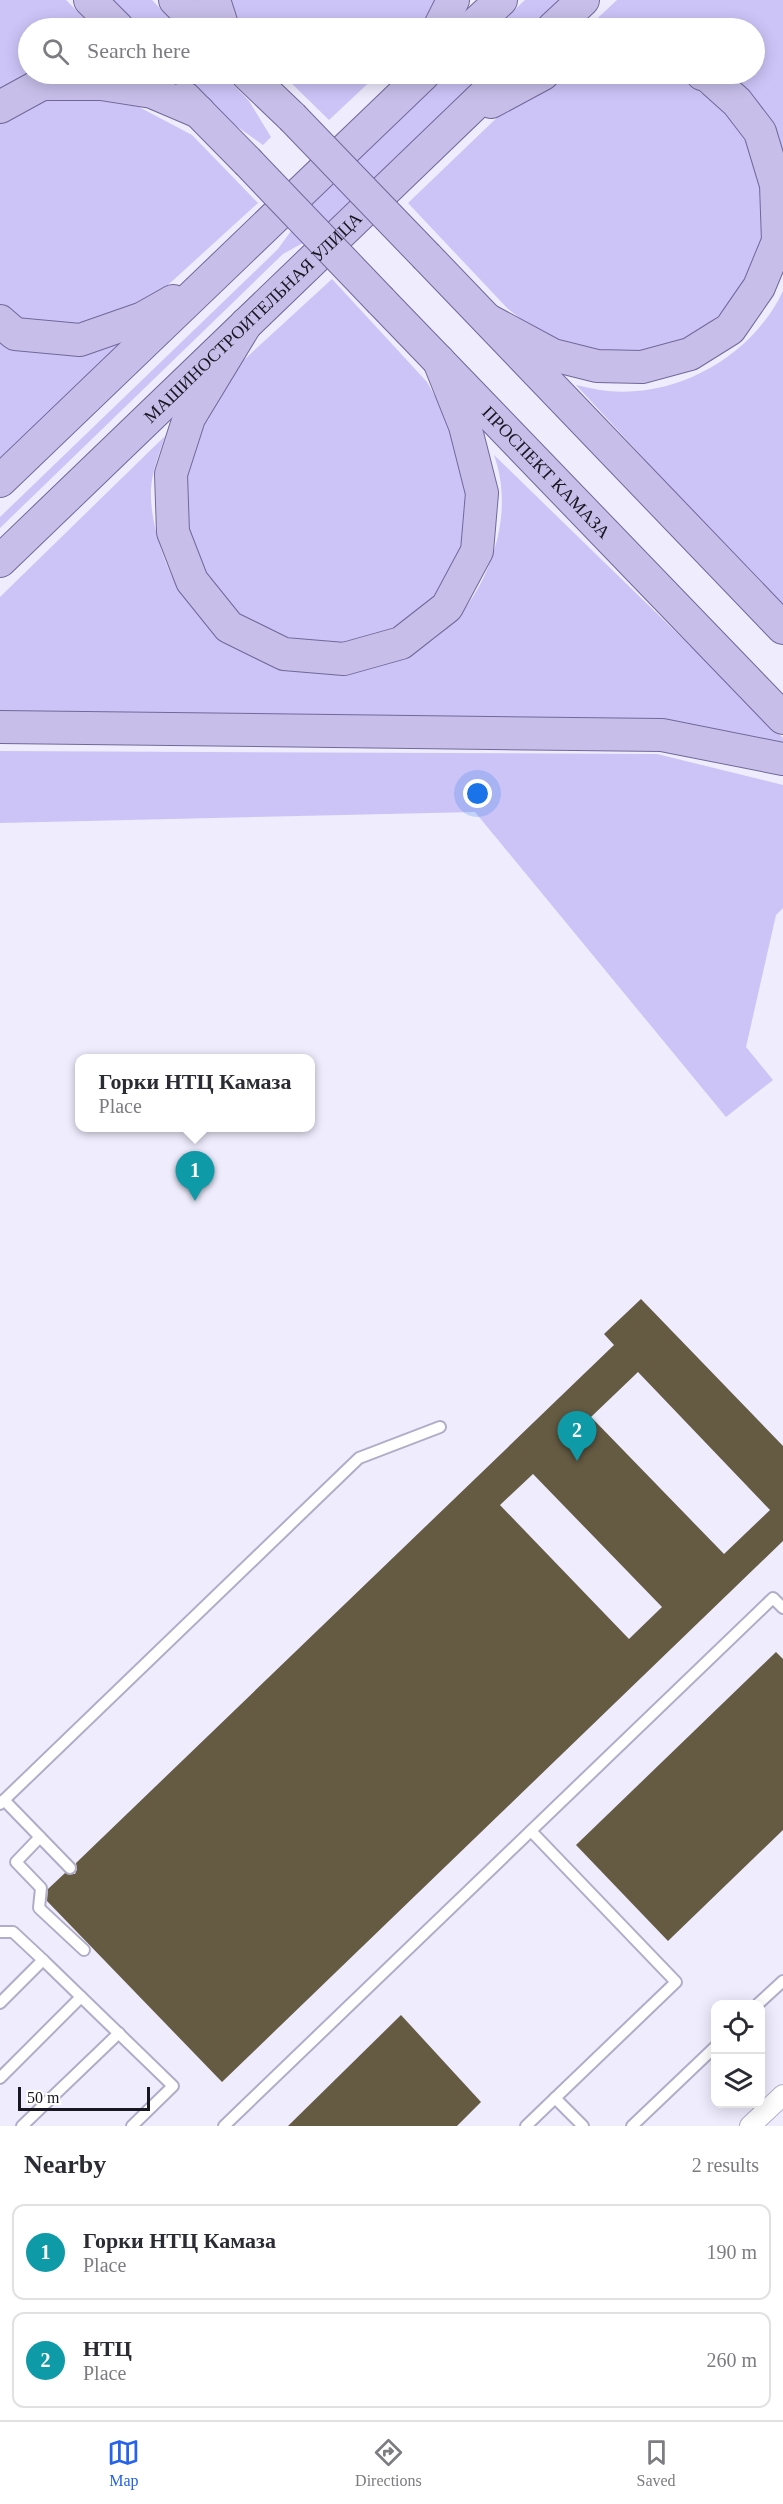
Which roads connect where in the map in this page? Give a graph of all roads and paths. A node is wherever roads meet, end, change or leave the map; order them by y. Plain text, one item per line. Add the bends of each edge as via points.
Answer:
1 (90, 0) edge
2 (175, 0) edge
3 (214, 0) edge
4 (453, 0) edge
5 (501, 0) edge
6 (583, 0) edge
7 (108, 18) edge
8 (193, 18) edge
9 (220, 18) edge
10 (444, 18) edge
11 (482, 18) edge
12 (564, 18) edge
13 (171, 84) edge
14 (259, 84) edge
15 (406, 84) edge
16 (413, 84) edge
17 (496, 84) edge
18 (525, 84) edge
19 (717, 84) edge
20 (395, 101) junction
21 (0, 107) edge
22 (199, 112) junction
23 (454, 124) junction
24 (208, 281) junction
25 (488, 320) junction
26 (0, 321) edge
27 (246, 324) junction
28 (439, 361) junction
29 (0, 481) edge
30 (0, 561) edge
31 (783, 628) edge
32 (783, 718) edge
33 (0, 727) edge
34 (783, 759) edge
35 (440, 1427) dead end
36 (783, 1608) edge
37 (2, 1802) edge
38 (531, 1831) junction
39 (40, 1837) junction
40 (70, 1868) dead end
41 (0, 1932) edge
42 (84, 1950) dead end
43 (43, 1960) junction
44 (783, 1981) edge
45 (2, 1997) edge
46 (81, 1997) junction
47 (762, 2000) edge
48 (119, 2033) junction
49 (711, 2051) edge
50 (0, 2078) edge
51 (783, 2095) edge
52 (555, 2098) junction
53 (22, 2126) edge
54 (132, 2126) edge
55 (224, 2126) edge
56 (526, 2126) edge
57 (583, 2126) edge
58 (632, 2126) edge
59 (750, 2126) edge

1 - 7 main road
2 - 8 main road
3 - 9 main road
4 - 10 main road
5 - 11 main road
6 - 12 main road
13 - 22 main road, ПРОСПЕКТ КАМАЗА
14 - 25 main road, bridge
15 - 20 main road
16 - 20 main road
17 - 23 main road, МАШИНОСТРОИТЕЛЬНАЯ УЛИЦА
18 - 23 main road
19 - 25 main road via 760,132 776,184 778,241 759,287 730,329 690,354 642,367 597,366 553,355
20 - 24 main road
21 - 22 main road via 42,84 101,84 152,92
22 - 28 main road, ПРОСПЕКТ КАМАЗА, bridge
23 - 27 main road, МАШИНОСТРОИТЕЛЬНАЯ УЛИЦА
24 - 26 main road via 143,318 80,340 15,334
24 - 29 main road
25 - 31 main road
27 - 28 main road via 189,418 171,474 172,532 192,581 229,627 284,654 344,660 401,643 447,607 477,551 482,493 465,426
27 - 30 main road, МАШИНОСТРОИТЕЛЬНАЯ УЛИЦА
28 - 32 main road, ПРОСПЕКТ КАМАЗА
33 - 34 main road via 662,735
35 - 37 lane via 359,1458
36 - 38 lane via 773,1598
37 - 39 lane
38 - 52 lane via 676,1982
38 - 55 lane
39 - 40 lane
39 - 42 lane via 16,1862 41,1888 39,1908
41 - 43 lane via 13,1932
43 - 45 lane
43 - 46 lane
44 - 47 lane
46 - 48 lane
46 - 50 lane
48 - 53 lane
48 - 54 lane via 174,2086
49 - 58 lane
51 - 59 street
52 - 56 lane
52 - 57 lane

